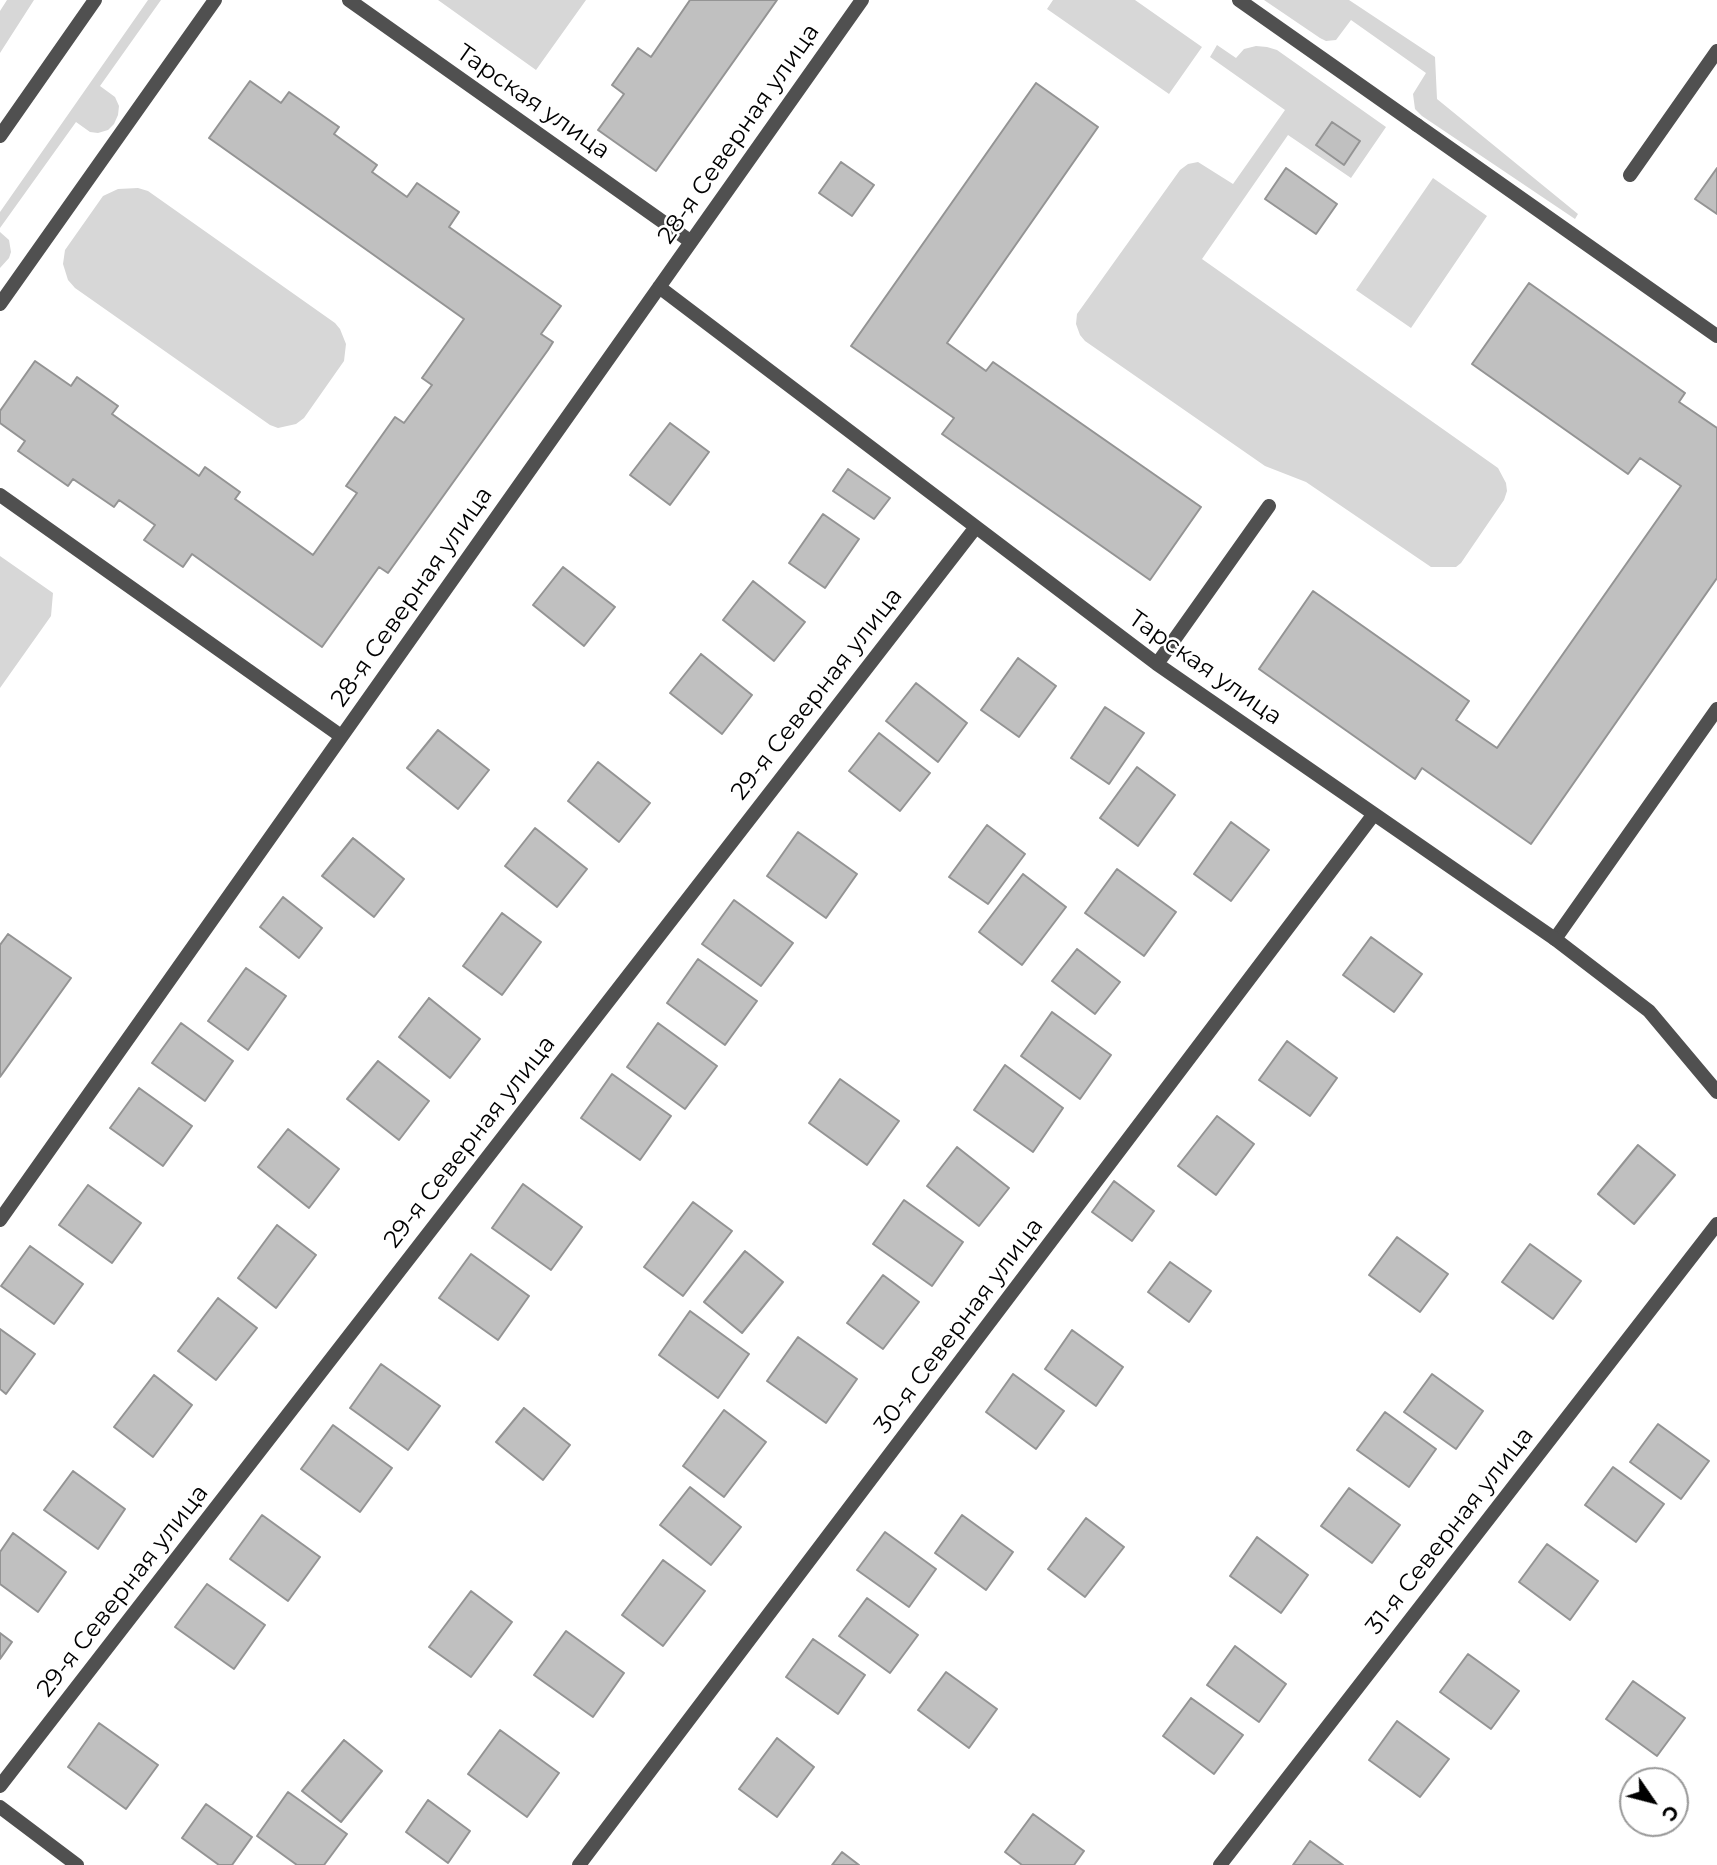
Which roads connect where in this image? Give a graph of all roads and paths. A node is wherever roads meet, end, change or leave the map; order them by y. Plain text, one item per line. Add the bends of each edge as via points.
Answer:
1 (95, 0) edge
2 (215, 0) edge
3 (349, 0) edge
4 (862, 0) edge
5 (1239, 0) edge
6 (1717, 51) edge
7 (0, 136) edge
8 (1630, 175) dead end
9 (690, 241) junction
10 (659, 287) junction
11 (0, 304) edge
12 (1717, 336) edge
13 (0, 495) edge
14 (1269, 506) dead end
15 (976, 527) junction
16 (1157, 664) junction
17 (1717, 709) edge
18 (341, 736) junction
19 (1374, 814) junction
20 (1555, 939) junction
21 (1717, 1092) edge
22 (0, 1220) edge
23 (1717, 1224) edge
24 (0, 1786) edge
25 (0, 1807) edge
26 (77, 1865) edge
27 (579, 1865) edge
28 (1220, 1865) edge

1 - 7 street
2 - 11 street
3 - 9 street, Тарская улица
4 - 9 street, 28-я Северная улица
5 - 12 street
6 - 8 street
9 - 10 street, 28-я Северная улица
10 - 15 street, Тарская улица
10 - 18 street, 28-я Северная улица
13 - 18 street
14 - 16 street
15 - 16 street, Тарская улица
15 - 24 street, 29-я Северная улица
16 - 19 street, Тарская улица
17 - 20 street
18 - 22 street, 28-я Северная улица
19 - 20 street, Тарская улица
19 - 27 street, 30-я Северная улица
20 - 21 street, Тарская улица via 1648,1011
23 - 28 street, 31-я Северная улица
25 - 26 street

